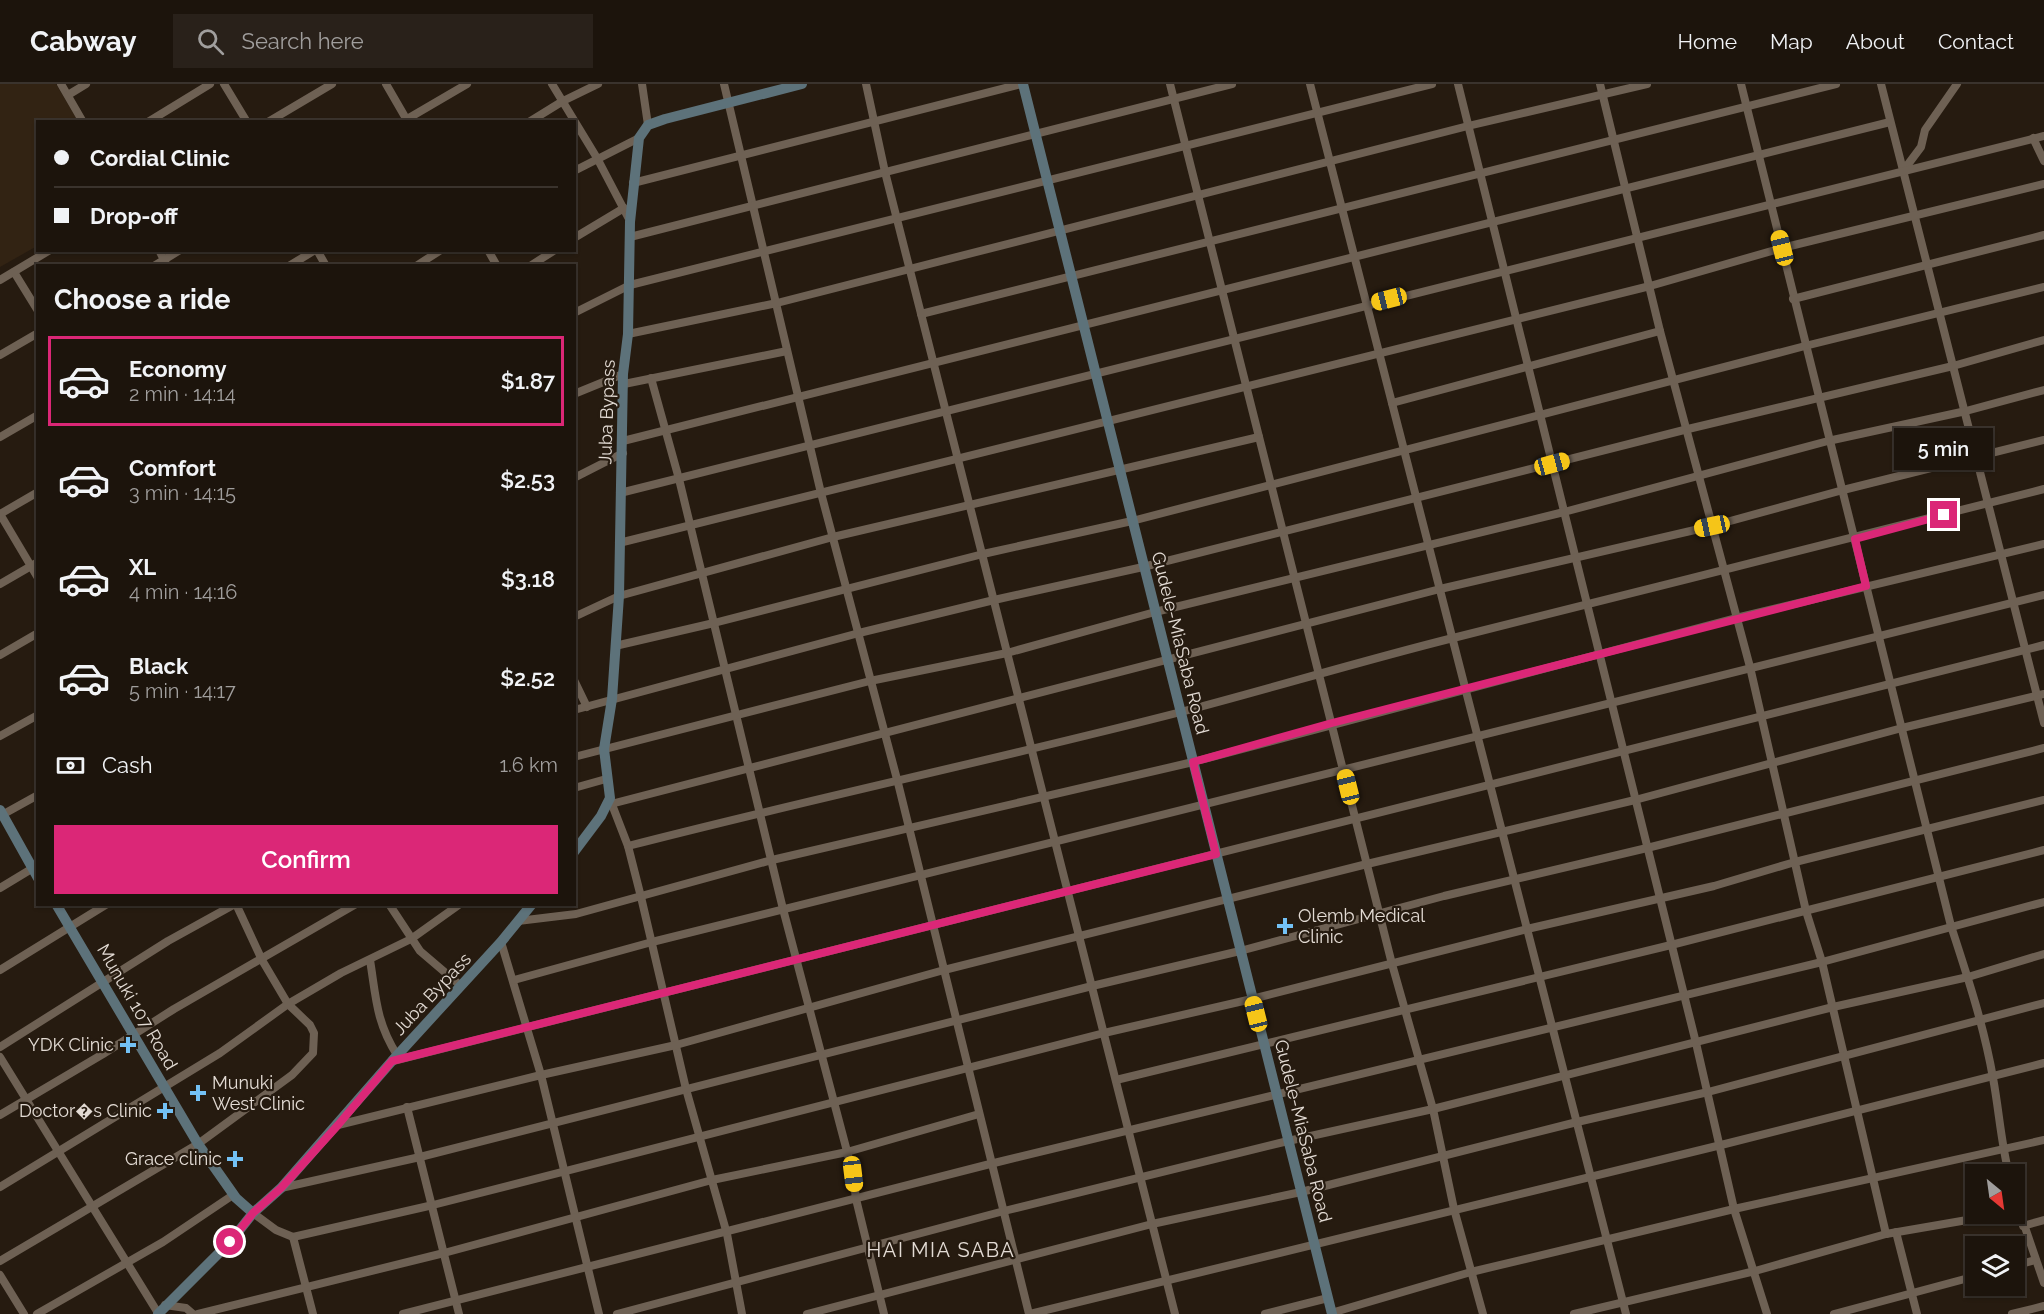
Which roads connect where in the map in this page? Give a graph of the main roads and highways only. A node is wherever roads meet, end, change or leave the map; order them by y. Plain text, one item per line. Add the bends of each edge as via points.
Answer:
1 (802, 84) edge
2 (1022, 84) edge
3 (1, 814) edge
4 (576, 849) edge
5 (35, 870) edge
6 (57, 906) edge
7 (530, 906) edge
8 (253, 1213) junction
9 (161, 1311) edge
10 (1331, 1313) edge

1 - 4 main road, Juba Bypass via 648,125 639,138 630,222 619,596 612,699 604,749 611,801
2 - 10 main road, Gudele-MiaSaba Road
3 - 5 main road
6 - 8 main road, Munuki 107 Road via 198,1144 233,1195
7 - 8 main road, Juba Bypass via 338,1125
8 - 9 main road, Juba Bypass via 230,1242

